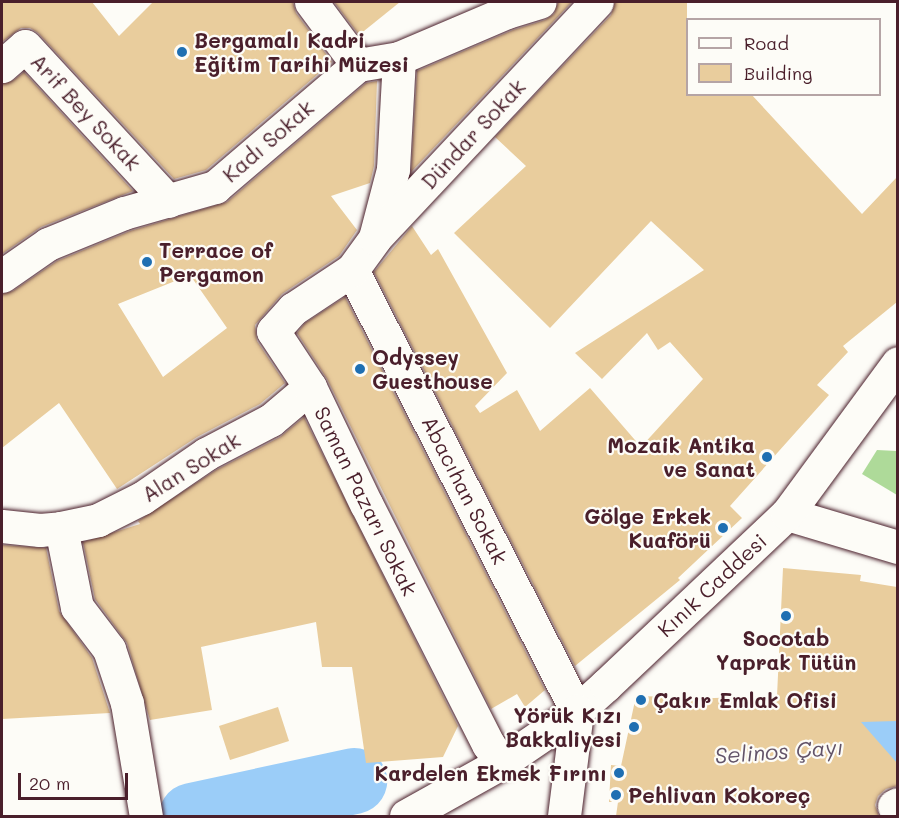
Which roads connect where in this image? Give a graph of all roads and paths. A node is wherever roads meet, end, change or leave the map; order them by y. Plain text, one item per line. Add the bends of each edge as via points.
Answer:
1 (311, 2) edge
2 (540, 2) edge
3 (597, 2) edge
4 (399, 58) junction
5 (358, 65) junction
6 (2, 66) edge
7 (168, 201) junction
8 (375, 238) junction
9 (352, 270) junction
10 (2, 276) edge
11 (897, 363) edge
12 (310, 387) junction
13 (787, 514) junction
14 (2, 526) edge
15 (61, 528) junction
16 (897, 547) edge
17 (578, 711) junction
18 (501, 763) junction
19 (146, 816) edge
20 (406, 816) edge
21 (564, 816) edge

1 - 5 street
2 - 4 street
3 - 8 street, Dündar Sokak
4 - 5 street
4 - 8 street via 393,169
5 - 7 street, Kadı Sokak via 215,186
6 - 7 street, Arif Bey Sokak via 25,46
7 - 10 street, Kadı Sokak via 124,213 48,244
8 - 9 street, Dündar Sokak
9 - 12 street, Saman Pazarı Sokak via 292,309 273,332
9 - 17 street, Abacıhan Sokak
11 - 13 street, Kınık Caddesi
12 - 15 street, Alan Sokak via 271,420 206,454 142,498 98,520
12 - 18 street, Saman Pazarı Sokak via 366,504
13 - 16 street
13 - 17 street, Kınık Caddesi
14 - 15 street, Alan Sokak
15 - 19 street via 77,607 110,649 130,720
17 - 18 street, Kınık Caddesi
17 - 21 street
18 - 20 street, Kınık Caddesi

